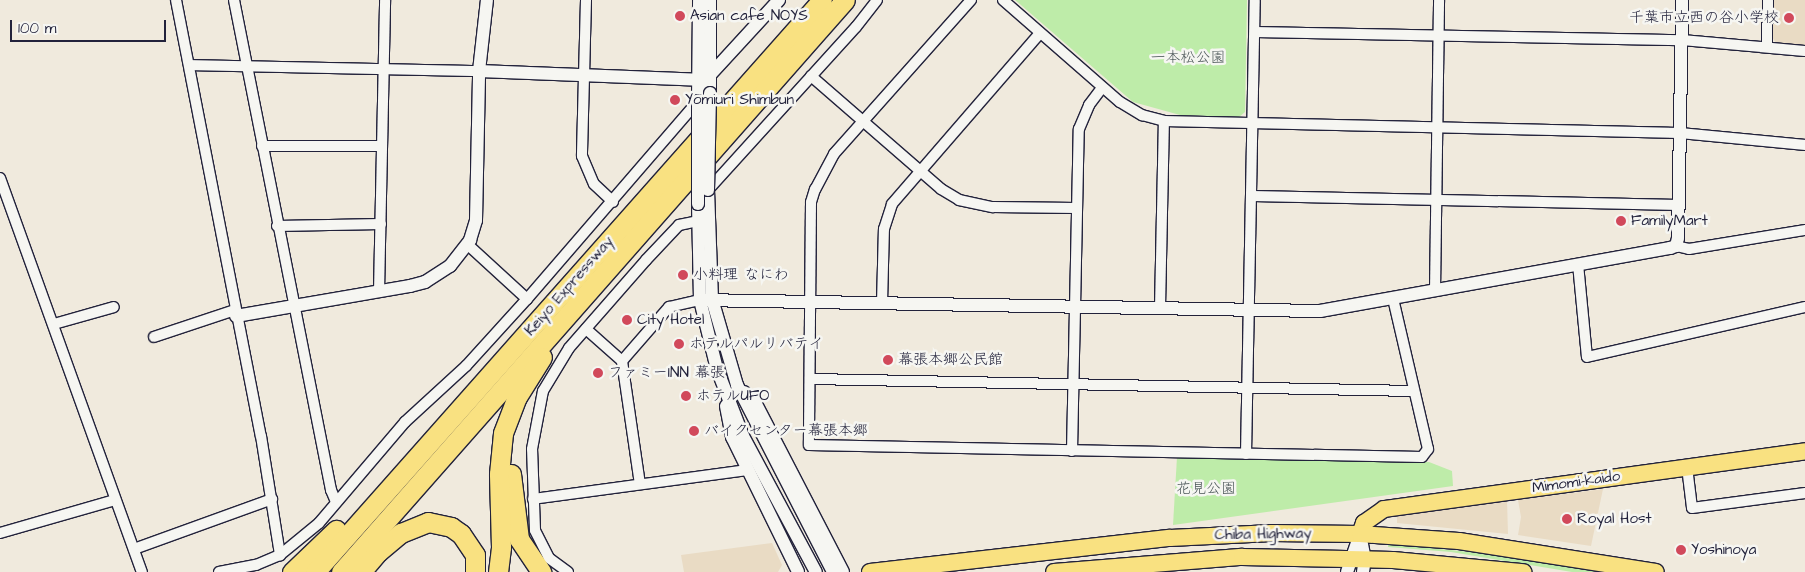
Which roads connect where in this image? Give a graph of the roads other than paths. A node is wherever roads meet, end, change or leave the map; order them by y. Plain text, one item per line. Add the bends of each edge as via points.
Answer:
1 (176, 0) edge
2 (234, 0) edge
3 (385, 0) edge
4 (486, 0) edge
5 (586, 0) edge
6 (699, 0) edge
7 (710, 0) edge
8 (779, 0) edge
9 (822, 0) edge
10 (845, 0) edge
11 (877, 0) edge
12 (971, 0) edge
13 (1003, 0) edge
14 (1255, 0) edge
15 (1439, 0) edge
16 (1682, 0) edge
17 (1768, 0) edge
18 (1255, 32) junction
19 (1040, 33) junction
20 (1439, 36) junction
21 (1682, 40) junction
22 (1767, 47) junction
23 (1805, 51) edge
24 (191, 65) junction
25 (246, 68) junction
26 (384, 68) junction
27 (479, 71) junction
28 (583, 75) junction
29 (811, 76) junction
30 (704, 78) junction
31 (1102, 88) junction
32 (698, 101) junction
33 (864, 121) junction
34 (1164, 121) junction
35 (1252, 125) junction
36 (1437, 128) junction
37 (1680, 133) junction
38 (1805, 145) edge
39 (262, 146) junction
40 (382, 146) junction
41 (919, 170) junction
42 (0, 178) edge
43 (708, 190) junction
44 (1253, 196) junction
45 (1435, 200) junction
46 (613, 202) junction
47 (1679, 205) junction
48 (1076, 208) junction
49 (698, 221) junction
50 (381, 224) junction
51 (277, 226) junction
52 (1805, 230) edge
53 (467, 244) junction
54 (1676, 246) junction
55 (1578, 264) junction
56 (1435, 290) junction
57 (379, 292) junction
58 (582, 296) junction
59 (1393, 298) junction
60 (527, 299) junction
61 (706, 300) junction
62 (811, 301) junction
63 (882, 303) junction
64 (293, 305) junction
65 (1076, 306) junction
66 (114, 307) dead end
67 (1160, 308) junction
68 (1805, 308) edge
69 (1250, 309) junction
70 (235, 313) junction
71 (54, 324) junction
72 (586, 329) junction
73 (154, 337) dead end
74 (622, 361) junction
75 (810, 379) junction
76 (524, 384) junction
77 (737, 384) junction
78 (1074, 385) junction
79 (1247, 388) junction
80 (1414, 390) junction
81 (726, 394) junction
82 (445, 426) junction
83 (1072, 451) junction
84 (1805, 451) edge
85 (1246, 454) junction
86 (1687, 467) junction
87 (748, 470) junction
88 (640, 484) junction
89 (1805, 493) edge
90 (272, 499) junction
91 (533, 499) junction
92 (115, 500) junction
93 (336, 502) junction
94 (0, 533) edge
95 (1360, 534) junction
96 (134, 550) junction
97 (280, 555) junction
98 (1356, 566) edge
99 (142, 572) edge
100 (219, 572) edge
101 (292, 572) edge
102 (315, 572) edge
103 (341, 572) edge
104 (361, 572) edge
105 (475, 572) edge
106 (498, 572) edge
107 (541, 572) edge
108 (568, 572) edge
109 (798, 572) edge
110 (816, 572) edge
111 (833, 572) edge
112 (843, 572) edge
113 (870, 572) edge
114 (1054, 572) edge
115 (1523, 572) edge
116 (1656, 572) edge

1 - 24 street
2 - 25 street
3 - 26 street
4 - 27 street
5 - 28 street
6 - 30 street
7 - 30 street
8 - 30 street
9 - 82 highway, Keiyo Expressway
10 - 58 highway, Keiyo Expressway
11 - 29 street
12 - 33 street
13 - 19 street
14 - 18 street
15 - 20 street
16 - 21 street
17 - 22 street
18 - 20 street
18 - 35 street
19 - 31 street
19 - 41 street
20 - 21 street
20 - 36 street
21 - 22 street
21 - 37 street
22 - 23 street
24 - 25 street
24 - 70 street
25 - 26 street
25 - 39 street
26 - 27 street
26 - 40 street
27 - 28 street
27 - 53 street via 477,208
28 - 30 street
28 - 46 street via 582,156 594,184
29 - 33 street
29 - 43 street
30 - 32 street
30 - 43 street, bridge via 710,93
31 - 34 street via 1128,108
31 - 48 street via 1088,105 1079,129
32 - 46 street
32 - 49 street, bridge
33 - 41 street
33 - 62 street via 826,163 811,202
34 - 35 street
34 - 67 street
35 - 36 street
35 - 44 street
36 - 37 street
36 - 45 street
37 - 38 street
37 - 47 street
39 - 40 street
39 - 51 street
40 - 50 street
41 - 48 street via 948,194 976,205
41 - 63 street via 896,196 888,214 884,229
42 - 71 street
43 - 61 street
44 - 45 street
44 - 69 street
45 - 47 street
45 - 56 street
46 - 60 street
47 - 54 street
48 - 65 street
49 - 61 street
49 - 72 street via 679,225
50 - 51 street
50 - 57 street
51 - 64 street
52 - 54 street via 1689,250
53 - 57 street via 450,266 425,282
53 - 60 street
54 - 55 street
55 - 56 street
55 - 68 street via 1587,356
56 - 59 street
57 - 64 street
58 - 76 highway via 578,312 555,338
58 - 103 highway, Keiyo Expressway
59 - 69 street via 1320,311
59 - 80 street
60 - 93 street via 466,366 404,422
61 - 62 street
61 - 74 street via 669,307
61 - 77 street
61 - 81 street
62 - 63 street
62 - 75 street
63 - 65 street
64 - 70 street
64 - 93 street
65 - 67 street
65 - 78 street
66 - 71 street
67 - 69 street
69 - 79 street
70 - 73 street
70 - 90 street
71 - 92 street
72 - 74 street
72 - 91 street via 551,374 537,409 532,449
74 - 88 street
75 - 78 street
75 - 83 street via 809,446
76 - 106 highway via 509,415 500,455 501,547
76 - 107 highway via 511,433 511,485 519,539
77 - 111 street
77 - 112 street via 756,404
78 - 79 street
78 - 83 street
79 - 80 street
79 - 85 street
80 - 85 street via 1428,449 1422,457
81 - 87 street via 732,437
81 - 110 street via 743,436
82 - 101 highway via 424,440
82 - 102 highway, Keiyo Expressway
83 - 85 street
84 - 86 main road, Mimomi-kaido
86 - 89 street via 1692,508
86 - 95 main road, Mimomi-kaido via 1384,509 1364,523
87 - 88 street
87 - 109 street
88 - 91 street
90 - 96 street
90 - 97 street
91 - 108 street via 539,541 549,558
92 - 94 street
92 - 96 street
93 - 97 street via 319,523
95 - 98 street
95 - 113 main road, Chiba Highway via 1213,535
95 - 116 main road, Chiba Highway via 1479,544
96 - 99 street
97 - 100 street
98 - 114 main road, Chiba Highway via 1242,557
98 - 115 main road, Chiba Highway
104 - 105 highway via 400,533 428,522 451,527 461,534 475,555

